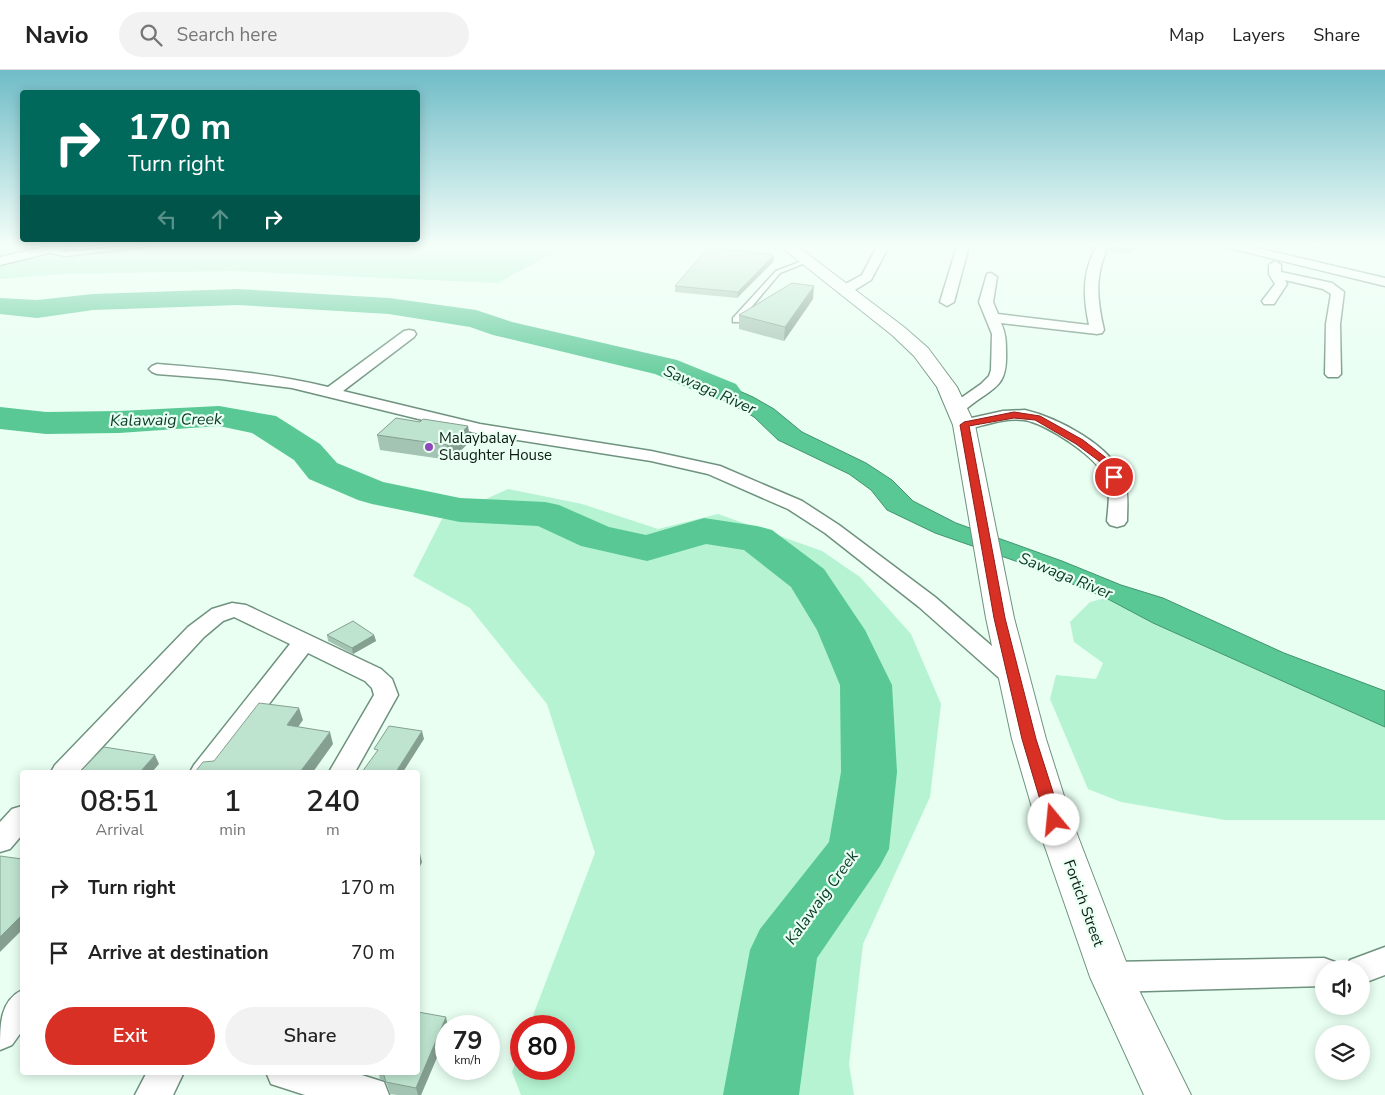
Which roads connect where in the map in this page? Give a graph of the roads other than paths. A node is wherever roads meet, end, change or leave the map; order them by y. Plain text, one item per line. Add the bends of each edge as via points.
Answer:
1 (759, 294) edge
2 (850, 294) edge
3 (949, 294) edge
4 (988, 294) edge
5 (1090, 294) edge
6 (1273, 294) edge
7 (1338, 294) edge
8 (1268, 301) dead end
9 (947, 302) dead end
10 (994, 318) junction
11 (736, 320) dead end
12 (409, 334) dead end
13 (157, 369) dead end
14 (1333, 374) dead end
15 (330, 393) junction
16 (961, 416) junction
17 (1117, 521) dead end
18 (304, 642) junction
19 (1014, 678) junction
20 (66, 770) edge
21 (205, 770) edge
22 (343, 770) edge
23 (20, 819) edge
24 (0, 841) edge
25 (1385, 961) edge
26 (1370, 967) edge
27 (1315, 972) edge
28 (1110, 977) junction
29 (20, 1008) edge
30 (0, 1034) edge
31 (165, 1075) edge
32 (294, 1075) edge
33 (153, 1095) edge
34 (371, 1095) edge
35 (1168, 1095) edge

1 - 11 lane
2 - 16 highway, Fortich Street via 921,352 946,387
3 - 9 street
4 - 10 street via 988,310
5 - 10 street via 1097,330
6 - 8 street
7 - 14 street via 1333,324
10 - 16 street via 1000,346 999,370 996,378
12 - 15 street
13 - 15 street via 272,380
15 - 19 street via 480,429 690,464 739,480 795,505 832,529 927,602
16 - 17 street via 1027,416 1046,422 1080,442 1102,459 1114,477 1118,495
16 - 19 highway, Fortich Street
18 - 20 street via 238,610 219,614 196,632
18 - 21 street
18 - 22 street via 372,674 383,685 386,695
19 - 28 highway, Fortich Street via 1054,820
23 - 24 street
25 - 26 street
27 - 28 street
28 - 35 highway, Fortich Street
29 - 30 street
31 - 33 street
32 - 34 street

